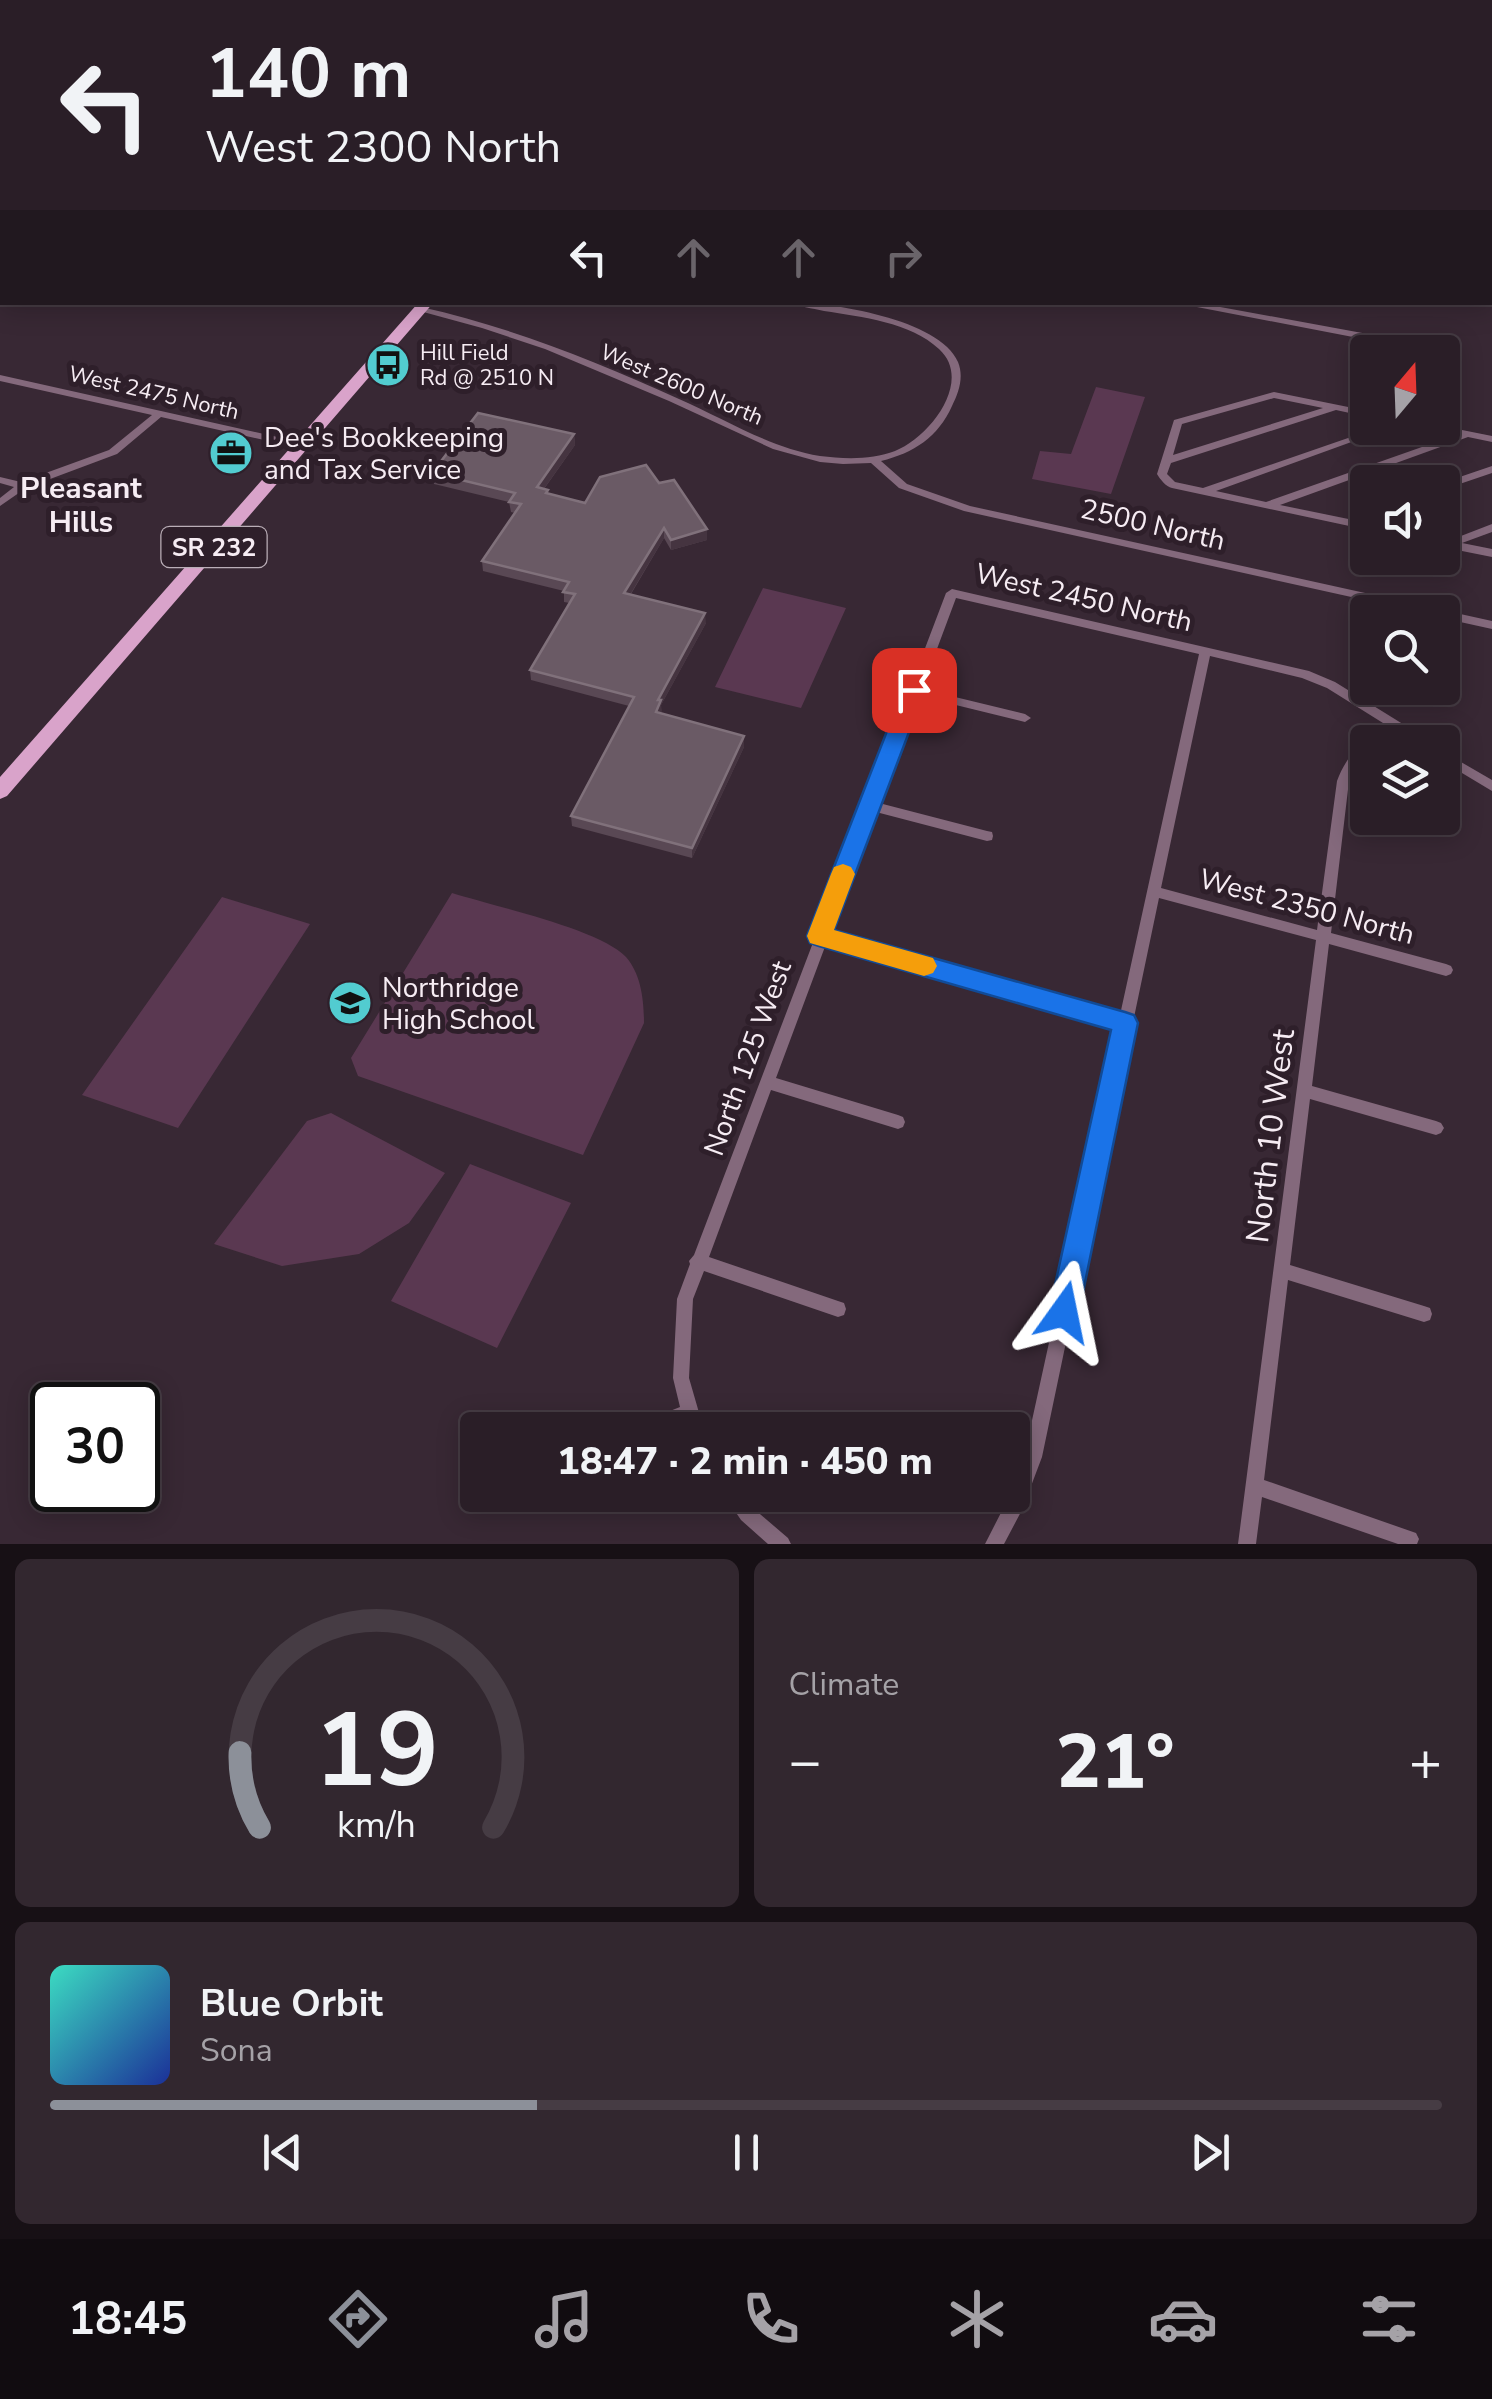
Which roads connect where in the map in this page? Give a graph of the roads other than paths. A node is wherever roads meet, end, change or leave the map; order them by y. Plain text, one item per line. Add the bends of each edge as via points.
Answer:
1 (806, 305) edge
2 (1192, 305) edge
3 (424, 306) edge
4 (1357, 335) edge
5 (0, 378) edge
6 (1336, 407) junction
7 (1350, 410) edge
8 (159, 414) junction
9 (1460, 432) edge
10 (1468, 434) junction
11 (1492, 439) edge
12 (1350, 440) edge
13 (300, 445) junction
14 (874, 460) junction
15 (1166, 462) junction
16 (1492, 469) edge
17 (0, 480) edge
18 (1460, 481) edge
19 (22, 486) junction
20 (1203, 492) junction
21 (0, 503) edge
22 (1267, 506) junction
23 (1350, 521) edge
24 (1346, 522) junction
25 (1350, 523) edge
26 (1492, 528) edge
27 (1460, 538) edge
28 (1460, 546) edge
29 (1492, 553) edge
30 (952, 592) joint
31 (1357, 595) edge
32 (1460, 618) edge
33 (1492, 626) edge
34 (1206, 651) junction
35 (914, 690) junction
36 (1025, 718) dead end
37 (1391, 723) junction
38 (1389, 725) edge
39 (1394, 725) edge
40 (1350, 762) edge
41 (1460, 766) edge
42 (1492, 786) edge
43 (0, 791) edge
44 (869, 805) junction
45 (987, 836) dead end
46 (1154, 891) junction
47 (819, 936) junction
48 (1323, 936) junction
49 (1446, 970) dead end
50 (1125, 1023) junction
51 (766, 1082) junction
52 (1303, 1090) junction
53 (898, 1122) dead end
54 (1436, 1128) dead end
55 (697, 1261) junction
56 (1281, 1270) junction
57 (838, 1310) dead end
58 (1424, 1314) dead end
59 (690, 1412) edge
60 (1255, 1486) junction
61 (746, 1512) edge
62 (1410, 1539) dead end
63 (782, 1544) edge
64 (994, 1544) edge
65 (1248, 1544) edge

1 - 14 street via 894,324 941,345 958,370 932,436
2 - 4 street
3 - 13 main road, SR 232
3 - 14 street, West 2600 North via 486,324 785,451
5 - 8 street, West 2475 North
6 - 7 street
6 - 15 street
6 - 15 street via 1274,395 1178,422
8 - 13 street, West 2475 North
8 - 19 street via 113,452
9 - 10 street
10 - 11 street
10 - 22 street
12 - 20 street
13 - 43 main road, SR 232
14 - 31 street, 2500 North via 903,486 968,509
15 - 20 street via 1162,474 1172,485
16 - 18 street
17 - 19 street
19 - 21 street
20 - 22 street
22 - 24 street
23 - 24 street
24 - 25 street
26 - 27 street
28 - 29 street
30 - 34 street, West 2450 North
30 - 35 street, North 125 West
32 - 33 street
34 - 37 street, West 2450 North via 1305,674
34 - 46 street, West 2450 North
35 - 36 street
35 - 44 street, North 125 West
37 - 38 street, North 10 West
37 - 39 street, West 2450 North
40 - 48 street, North 10 West
41 - 42 street
44 - 45 street
44 - 47 street, North 125 West
46 - 48 street, West 2350 North
46 - 50 street, West 2450 North
47 - 50 street
47 - 51 street, North 125 West
48 - 49 street, West 2350 North
48 - 52 street, North 10 West
50 - 64 street, West 2450 North via 1033,1457
51 - 53 street
51 - 55 street, North 125 West
52 - 54 street
52 - 56 street, North 10 West
55 - 57 street
55 - 59 street, North 125 West via 680,1330
56 - 58 street
56 - 60 street, North 10 West
60 - 62 street
60 - 65 street, North 10 West
61 - 63 street

